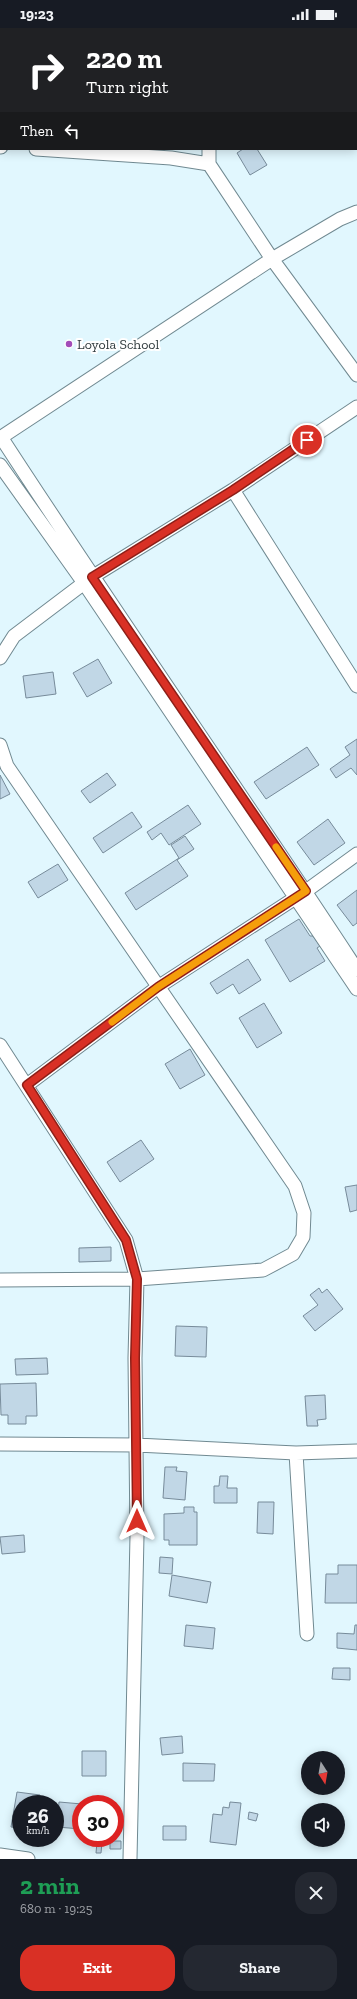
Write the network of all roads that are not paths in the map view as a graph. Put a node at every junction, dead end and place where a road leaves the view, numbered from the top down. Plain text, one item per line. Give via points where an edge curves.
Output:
1 (50, 150) edge
2 (161, 150) edge
3 (209, 150) edge
4 (151, 157) junction
5 (209, 164) junction
6 (357, 212) edge
7 (272, 259) junction
8 (357, 375) edge
9 (357, 407) edge
10 (0, 438) edge
11 (0, 465) edge
12 (233, 490) junction
13 (88, 580) junction
14 (0, 658) edge
15 (357, 686) edge
16 (197, 743) junction
17 (0, 745) edge
18 (357, 854) edge
19 (306, 891) junction
20 (295, 899) junction
21 (357, 970) edge
22 (158, 987) junction
23 (357, 989) edge
24 (0, 1045) edge
25 (27, 1085) junction
26 (137, 1279) junction
27 (0, 1280) edge
28 (0, 1444) edge
29 (137, 1445) junction
30 (357, 1451) edge
31 (296, 1453) junction
32 (307, 1634) dead end
33 (0, 1855) edge
34 (28, 1859) edge
35 (130, 1859) edge

1 - 4 street
2 - 4 street
3 - 5 street
4 - 5 street
5 - 7 street
6 - 7 street via 340,219
7 - 8 street
7 - 10 street
9 - 12 street
10 - 13 street
11 - 13 street
12 - 13 street
12 - 15 street
13 - 14 street via 14,636
13 - 16 street
16 - 19 street
16 - 20 street
17 - 22 street via 7,766
18 - 19 street
19 - 20 street
19 - 21 street
20 - 22 street
20 - 23 street
22 - 25 street
22 - 26 street via 295,1186 304,1213 304,1237 293,1254 263,1270
24 - 25 street
25 - 26 street via 126,1240
26 - 27 street
26 - 29 street
28 - 29 street
29 - 31 street
29 - 35 street
30 - 31 street
31 - 32 street
33 - 34 street

